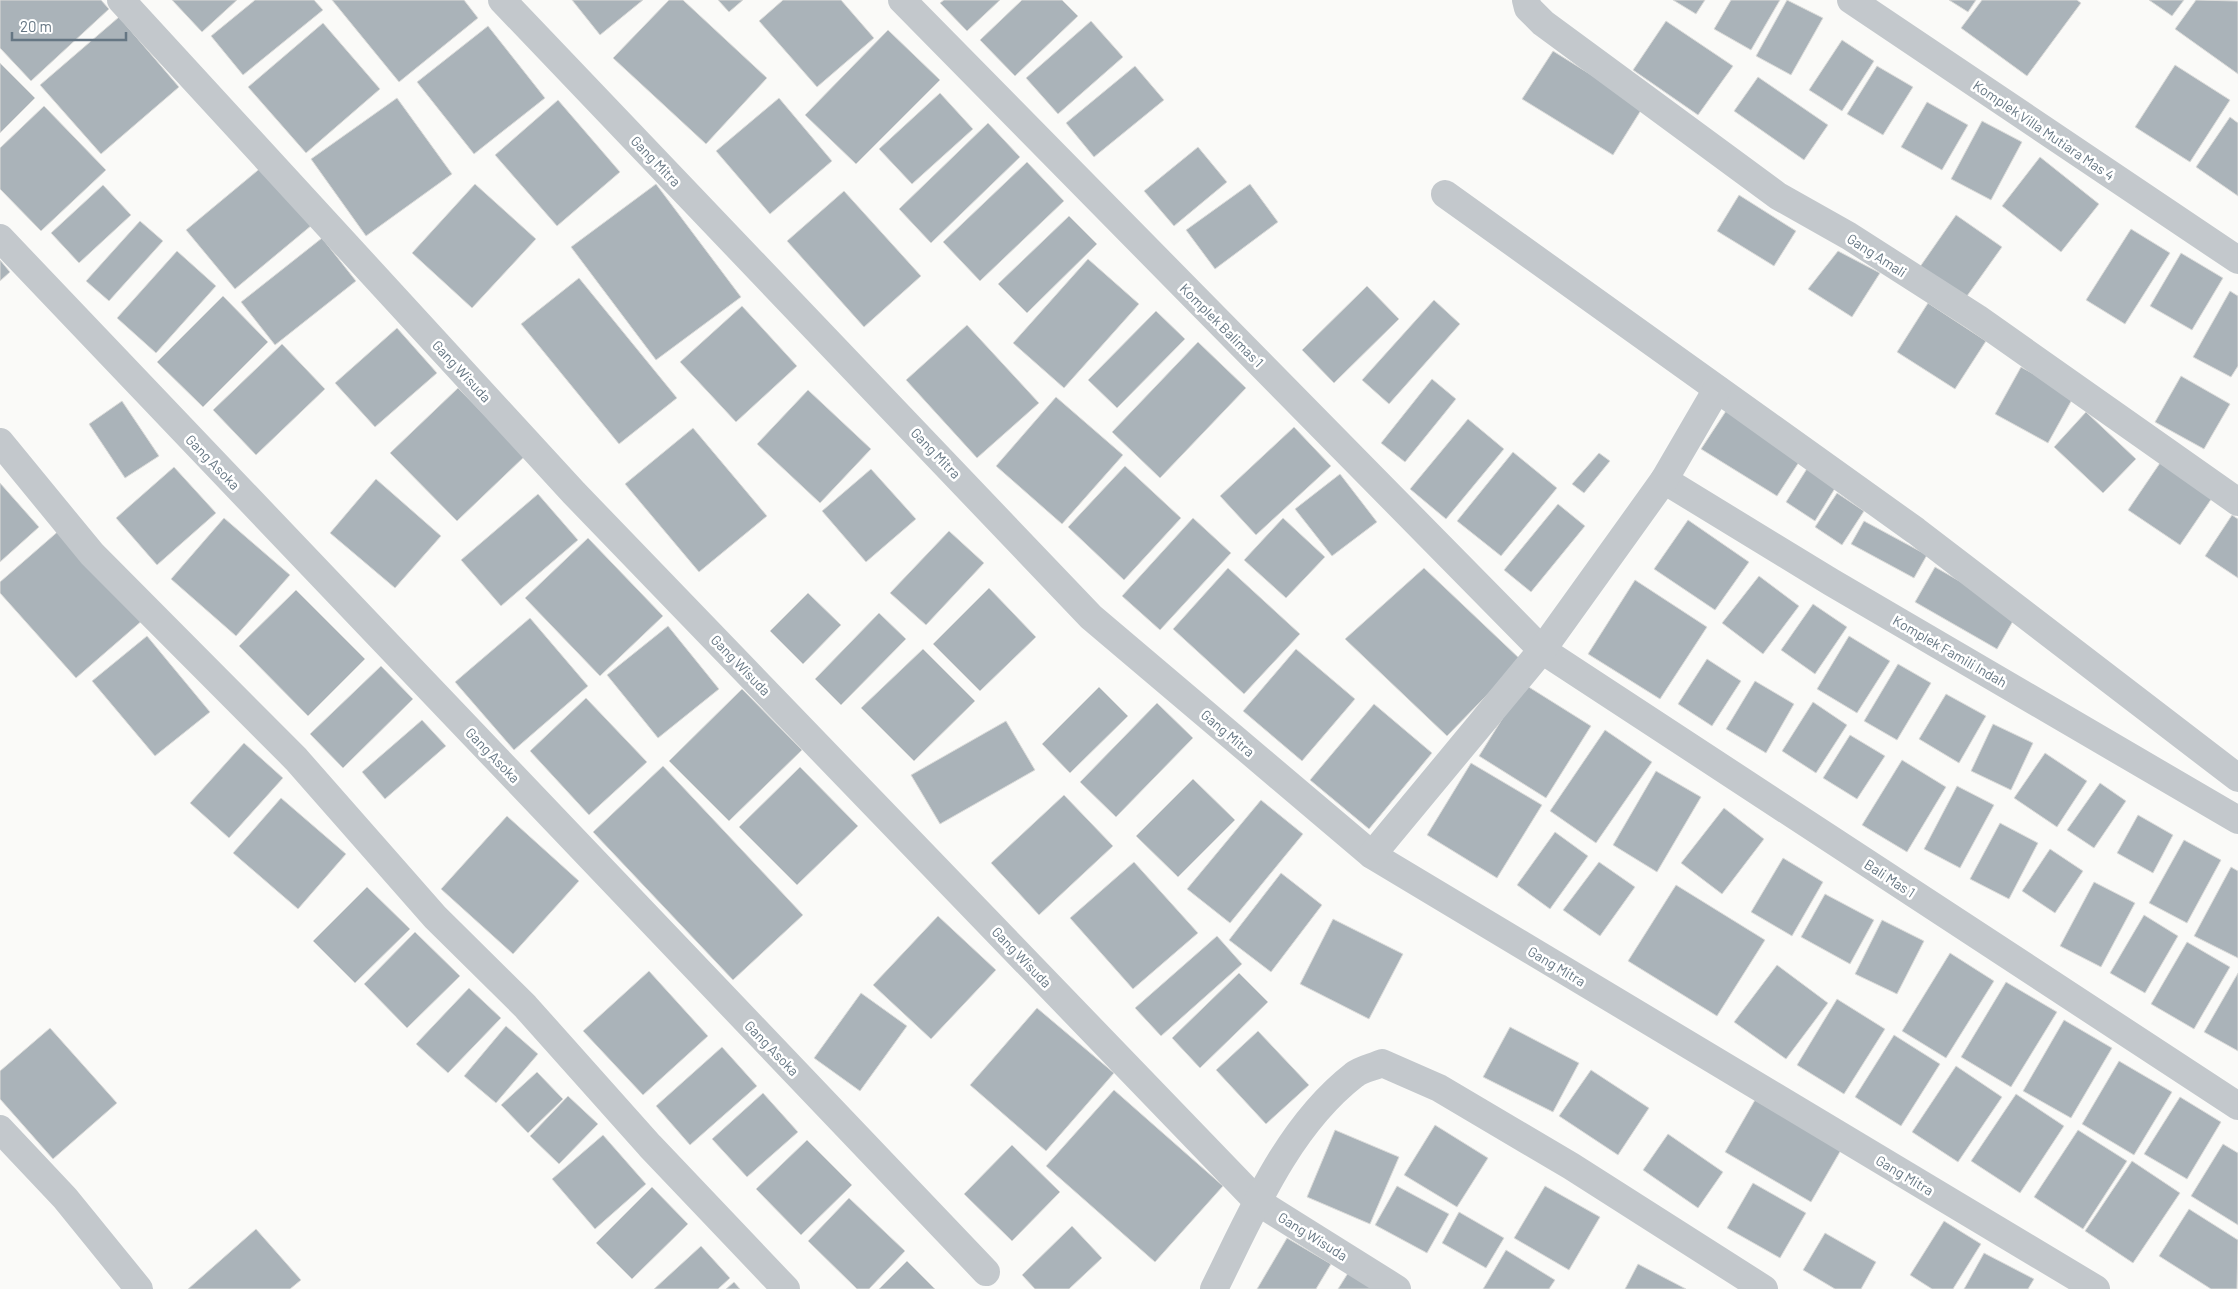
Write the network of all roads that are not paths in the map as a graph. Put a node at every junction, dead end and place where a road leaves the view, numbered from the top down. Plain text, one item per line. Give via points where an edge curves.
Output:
1 (121, 0) edge
2 (502, 0) edge
3 (902, 0) edge
4 (1526, 0) edge
5 (1851, 0) edge
6 (1445, 194) dead end
7 (0, 238) edge
8 (2238, 260) edge
9 (1717, 389) junction
10 (0, 442) edge
11 (1664, 480) junction
12 (2238, 502) edge
13 (1542, 650) junction
14 (2238, 778) edge
15 (2238, 820) edge
16 (1372, 855) junction
17 (2238, 1106) edge
18 (0, 1129) edge
19 (1258, 1202) junction
20 (986, 1272) dead end
21 (139, 1289) edge
22 (786, 1289) edge
23 (1214, 1289) edge
24 (1397, 1289) edge
25 (1764, 1289) edge
26 (2096, 1289) edge

1 - 19 street, Gang Wisuda via 574,492
2 - 16 street, Gang Mitra via 1091,617
3 - 13 street, Komplek Balimas 1
4 - 12 street, Gang Amali via 1528,8 1543,23 1778,196 1849,236 1977,318
5 - 8 street, Komplek Villa Mutiara Mas 4
6 - 9 street
7 - 20 street, Gang Asoka
9 - 11 street
9 - 14 street via 1916,531
10 - 22 street via 92,554 296,760 435,917 525,1006 650,1146
11 - 13 street
11 - 15 street, Komplek Famili Indah via 1831,582
13 - 16 street
13 - 17 street, Bali Mas 1
16 - 26 street, Gang Mitra
18 - 21 street via 65,1198
19 - 23 street
19 - 24 street, Gang Wisuda
19 - 25 street via 1281,1159 1313,1115 1355,1074 1382,1063 1438,1088 1571,1166

